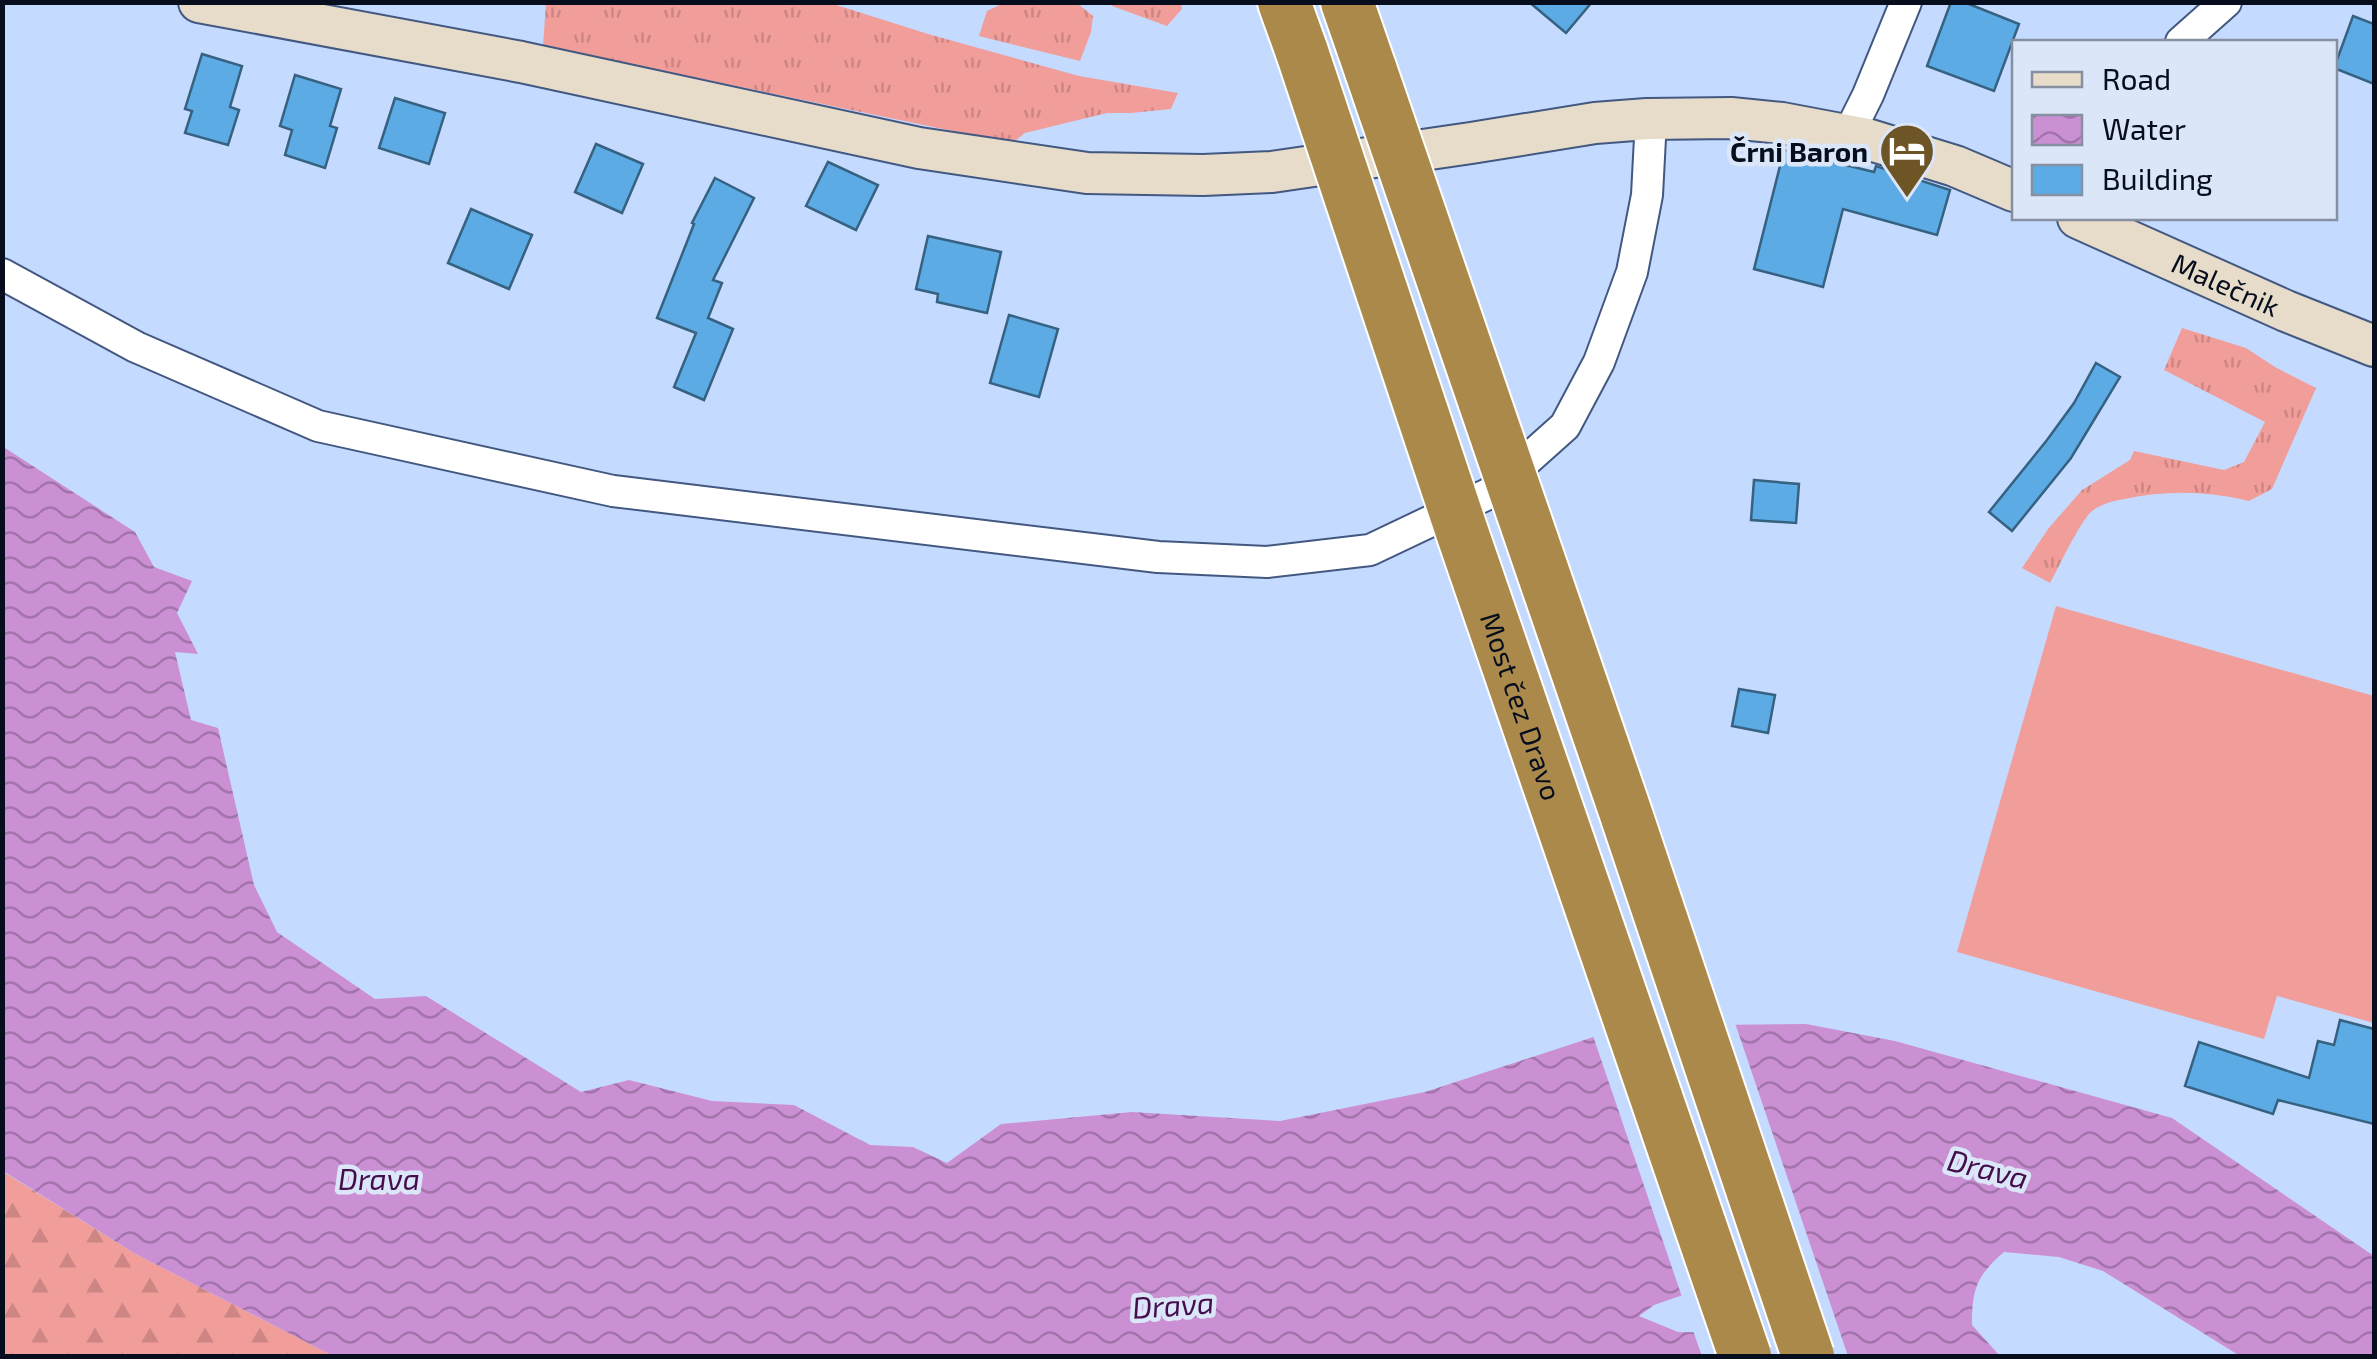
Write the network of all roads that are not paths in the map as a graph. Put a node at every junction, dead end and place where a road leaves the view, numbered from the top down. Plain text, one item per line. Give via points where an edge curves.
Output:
1 (199, 2) edge
2 (1284, 2) edge
3 (1347, 2) edge
4 (1906, 2) edge
5 (2226, 2) edge
6 (2183, 40) edge
7 (1647, 119) junction
8 (1848, 134) junction
9 (2012, 190) edge
10 (2082, 220) edge
11 (2, 274) edge
12 (2374, 346) edge
13 (1745, 1356) edge
14 (1808, 1356) edge

1 - 7 street via 521,62 919,148 1088,174 1272,172
2 - 13 highway, Most čez Dravo, bridge
3 - 14 highway, bridge
4 - 8 street
5 - 6 street
7 - 8 street via 1731,118
7 - 11 street via 1647,195 1632,272 1599,362 1565,426 1490,493 1370,550 1266,562 1158,556 614,490 318,426 136,347
8 - 9 street
10 - 12 street, Malečnik

